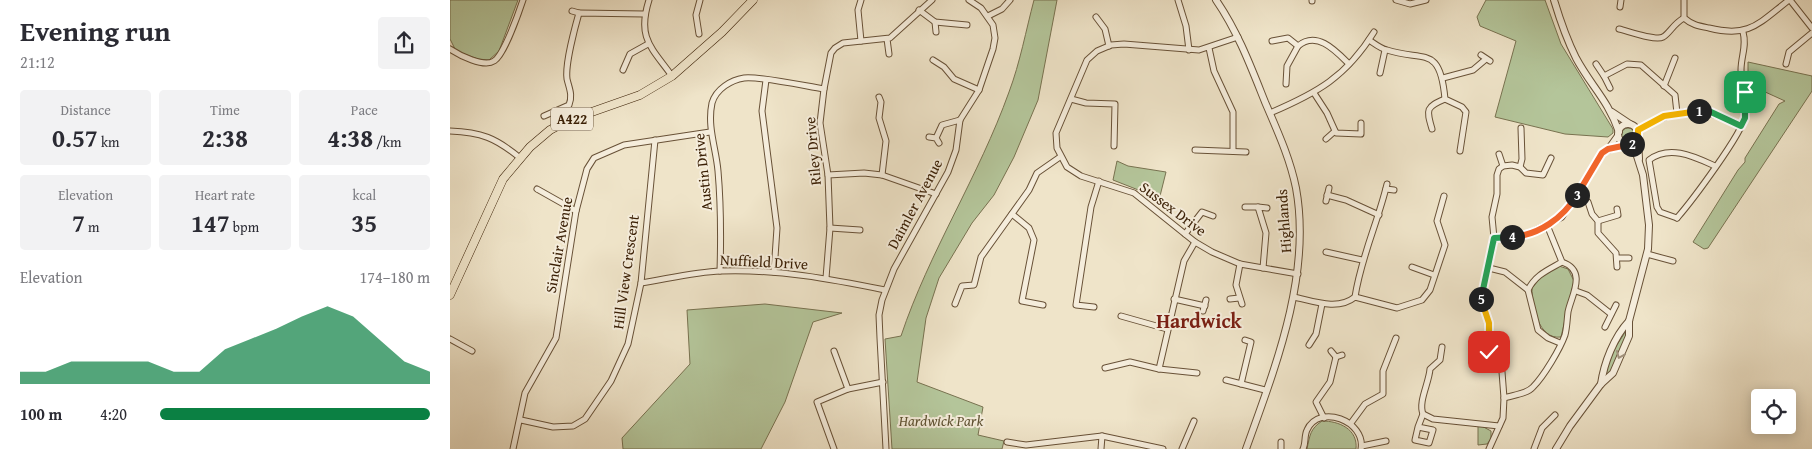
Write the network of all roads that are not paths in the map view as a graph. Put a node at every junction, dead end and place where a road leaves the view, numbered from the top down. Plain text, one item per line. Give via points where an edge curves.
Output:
1 (523, 0) edge
2 (649, 0) edge
3 (700, 0) edge
4 (753, 0) edge
5 (861, 0) edge
6 (932, 0) edge
7 (969, 0) edge
8 (1010, 0) edge
9 (1178, 0) edge
10 (1216, 0) edge
11 (1396, 0) edge
12 (1426, 0) edge
13 (1554, 0) edge
14 (1622, 0) edge
15 (1684, 0) edge
16 (1786, 1) edge
17 (1620, 7) dead end
18 (920, 10) junction
19 (572, 11) dead end
20 (580, 13) junction
21 (644, 14) junction
22 (988, 16) junction
23 (1096, 17) dead end
24 (1684, 18) junction
25 (935, 22) junction
26 (960, 24) junction
27 (967, 25) dead end
28 (1812, 28) edge
29 (1619, 29) dead end
30 (960, 31) dead end
31 (936, 32) dead end
32 (1374, 32) dead end
33 (1743, 32) junction
34 (1812, 33) edge
35 (698, 34) dead end
36 (1238, 37) junction
37 (887, 39) junction
38 (1369, 40) junction
39 (861, 41) junction
40 (1272, 41) dead end
41 (648, 44) junction
42 (1109, 46) junction
43 (1298, 46) junction
44 (1209, 48) junction
45 (450, 49) edge
46 (1189, 50) junction
47 (1385, 50) junction
48 (889, 54) dead end
49 (1486, 58) dead end
50 (1675, 58) dead end
51 (933, 60) dead end
52 (1349, 64) junction
53 (1596, 64) dead end
54 (1786, 64) dead end
55 (623, 70) dead end
56 (1380, 73) dead end
57 (672, 76) junction
58 (1604, 76) junction
59 (1443, 78) junction
60 (766, 80) junction
61 (1286, 84) dead end
62 (1664, 86) junction
63 (1610, 88) dead end
64 (824, 89) junction
65 (979, 90) junction
66 (1314, 93) junction
67 (879, 98) dead end
68 (1071, 99) junction
69 (1445, 99) junction
70 (1612, 112) junction
71 (1270, 113) junction
72 (1677, 113) junction
73 (544, 116) dead end
74 (960, 120) junction
75 (1361, 123) dead end
76 (1631, 125) junction
77 (1741, 126) junction
78 (1521, 128) dead end
79 (1432, 129) dead end
80 (450, 131) edge
81 (1335, 131) junction
82 (710, 132) junction
83 (1619, 133) junction
84 (1638, 133) junction
85 (1361, 134) junction
86 (929, 137) dead end
87 (1326, 139) dead end
88 (1365, 139) dead end
89 (655, 140) junction
90 (1626, 144) junction
91 (1114, 146) dead end
92 (1608, 149) junction
93 (1195, 150) dead end
94 (1233, 151) junction
95 (1460, 151) dead end
96 (1246, 152) dead end
97 (1499, 154) dead end
98 (1060, 156) junction
99 (520, 158) junction
100 (1550, 158) dead end
101 (1640, 161) junction
102 (1504, 166) junction
103 (1715, 166) junction
104 (1520, 167) junction
105 (828, 175) junction
106 (882, 176) junction
107 (1099, 181) junction
108 (1328, 188) dead end
109 (537, 189) dead end
110 (1394, 190) dead end
111 (936, 194) junction
112 (1577, 195) junction
113 (1444, 196) dead end
114 (1245, 207) dead end
115 (1258, 207) junction
116 (1267, 208) dead end
117 (1617, 209) dead end
118 (576, 210) junction
119 (1012, 214) junction
120 (1380, 215) junction
121 (1213, 216) dead end
122 (1677, 218) junction
123 (1598, 221) junction
124 (1547, 225) junction
125 (1678, 225) dead end
126 (830, 228) junction
127 (860, 230) dead end
128 (1185, 234) junction
129 (1494, 238) junction
130 (1195, 242) junction
131 (1326, 252) dead end
132 (1647, 254) junction
133 (1617, 258) junction
134 (1629, 258) dead end
135 (1362, 260) junction
136 (1673, 261) dead end
137 (1562, 262) junction
138 (1240, 264) junction
139 (1617, 266) dead end
140 (1412, 267) dead end
141 (1264, 268) junction
142 (1489, 268) junction
143 (720, 271) junction
144 (774, 272) junction
145 (1298, 274) junction
146 (1434, 275) junction
147 (826, 278) junction
148 (641, 283) junction
149 (885, 290) junction
150 (1528, 290) junction
151 (1576, 291) junction
152 (450, 295) edge
153 (1355, 296) junction
154 (1294, 297) junction
155 (1174, 298) junction
156 (1239, 298) junction
157 (1230, 299) dead end
158 (1206, 300) dead end
159 (954, 304) dead end
160 (1242, 304) dead end
161 (1322, 304) junction
162 (1043, 305) dead end
163 (1616, 305) dead end
164 (1094, 307) dead end
165 (1611, 314) junction
166 (1121, 316) dead end
167 (1605, 327) dead end
168 (1167, 328) junction
169 (1396, 338) dead end
170 (450, 339) edge
171 (1245, 340) dead end
172 (1560, 343) junction
173 (1309, 345) dead end
174 (1442, 347) dead end
175 (472, 351) dead end
176 (834, 351) dead end
177 (1331, 351) dead end
178 (1342, 356) dead end
179 (1336, 357) junction
180 (1105, 368) dead end
181 (1159, 369) junction
182 (1197, 373) dead end
183 (1226, 380) dead end
184 (883, 382) junction
185 (1241, 384) junction
186 (848, 389) junction
187 (1265, 390) junction
188 (1383, 394) junction
189 (1311, 396) dead end
190 (1390, 396) dead end
191 (1504, 398) junction
192 (1316, 402) junction
193 (1423, 414) junction
194 (1555, 414) dead end
195 (1324, 418) junction
196 (520, 420) junction
197 (1194, 421) dead end
198 (1351, 424) junction
199 (1499, 426) junction
200 (1418, 428) dead end
201 (1102, 436) junction
202 (1386, 441) dead end
203 (1007, 442) dead end
204 (1059, 442) junction
205 (1036, 447) edge
206 (1159, 448) edge
207 (1361, 448) edge
208 (514, 449) edge
209 (834, 449) edge
210 (886, 449) edge
211 (1060, 449) edge
212 (1101, 449) edge
213 (1182, 449) edge
214 (1246, 449) edge
215 (1303, 449) edge
216 (1489, 449) edge
217 (1534, 449) edge
218 (1556, 449) edge

1 - 45 street via 501,53 494,62 485,64
2 - 21 street
3 - 35 street via 696,15
4 - 57 main road, A422
5 - 39 street via 858,10
6 - 18 street
7 - 22 street
8 - 22 street via 1002,9
9 - 46 street
10 - 36 street, Highlands
11 - 12 street via 1410,4
13 - 70 street via 1577,59
14 - 17 street
15 - 24 street
16 - 28 street
16 - 33 street
18 - 25 street
18 - 37 street
19 - 20 street
20 - 21 street
20 - 73 street via 564,79 570,91 568,105
21 - 41 street
22 - 65 street, Daimler Avenue via 995,38
23 - 42 street via 1105,29
24 - 29 street via 1675,22 1664,37
24 - 33 street via 1691,24 1725,32
25 - 26 street
25 - 31 street
26 - 27 street
26 - 30 street
32 - 38 street
33 - 77 street via 1745,47 1741,66 1746,108
34 - 54 street via 1789,52
36 - 44 street
36 - 71 street, Highlands
37 - 39 street, Riley Drive
37 - 48 street
38 - 47 street
38 - 52 street
39 - 64 street, Riley Drive via 843,43 835,48
40 - 43 street via 1288,38
41 - 55 street via 630,54
41 - 57 street
42 - 46 street via 1124,44
42 - 68 street via 1087,60
43 - 52 street via 1303,42 1323,42
43 - 61 street via 1287,66 1290,74
44 - 46 street
44 - 94 street via 1214,71 1233,112
47 - 56 street
47 - 59 street via 1422,55 1435,64
49 - 59 street via 1473,70
50 - 62 street
51 - 65 street via 954,79
52 - 66 street
53 - 58 street
57 - 99 main road, A422 via 640,95 550,130
58 - 62 street via 1634,63 1641,65
58 - 63 street
59 - 69 street
60 - 64 street, Austin Drive
60 - 82 street, Austin Drive via 745,78 720,89 713,102
60 - 144 street via 762,111 777,228
62 - 72 street via 1675,95
64 - 105 street, Riley Drive via 820,123
65 - 74 street, Daimler Avenue
66 - 71 street
66 - 81 street
67 - 106 street via 879,118 886,142
68 - 91 street via 1115,104
68 - 98 street via 1056,132
69 - 79 street via 1428,109
69 - 95 street via 1466,112
70 - 76 street
70 - 83 street
71 - 145 street, Highlands via 1296,189 1300,226
72 - 77 street via 1711,112
72 - 84 street via 1664,116
74 - 86 street via 942,124 937,141
74 - 111 street, Daimler Avenue via 956,150
75 - 85 street
76 - 83 street via 1625,125
76 - 84 street
77 - 103 street
78 - 104 street
80 - 99 street via 488,136
81 - 85 street
81 - 87 street
82 - 89 street, Sinclair Avenue
82 - 143 street, Austin Drive via 718,169
83 - 90 street via 1620,140
83 - 92 street
84 - 90 street via 1636,141
84 - 101 street
85 - 88 street
89 - 118 street, Sinclair Avenue via 624,145 594,158
89 - 148 street, Hill View Crescent
90 - 92 street
90 - 101 street
92 - 112 street via 1596,161
93 - 94 street
94 - 96 street
97 - 102 street
98 - 107 street, Sussex Drive via 1067,167 1081,176
98 - 119 street via 1037,173
99 - 152 main road, A422 via 503,179
100 - 104 street via 1543,176 1526,173
101 - 132 street via 1648,199
102 - 104 street
102 - 129 street via 1499,169 1496,182 1492,217
103 - 122 street
103 - 122 street via 1683,153 1663,154 1649,160 1657,207 1660,212
105 - 106 street
105 - 126 street, Riley Drive
106 - 111 street
107 - 128 street, Sussex Drive via 1134,193
107 - 164 street via 1091,208 1076,305
108 - 120 street via 1327,198 1346,200
109 - 118 street
110 - 120 street via 1386,186
111 - 149 street, Daimler Avenue
112 - 123 street via 1588,202
112 - 124 street via 1562,216
113 - 146 street via 1437,221 1445,245
114 - 115 street
115 - 116 street
115 - 141 street via 1266,233
117 - 123 street via 1618,215
118 - 196 street, Sinclair Avenue via 556,338 525,393
119 - 159 street via 979,261 974,285 962,286
119 - 162 street via 1029,228 1034,240 1022,301
120 - 135 street
121 - 128 street via 1202,212
122 - 125 street
123 - 133 street via 1598,233
124 - 129 street via 1524,236
124 - 137 street
126 - 127 street
126 - 147 street, Riley Drive
128 - 130 street, Sussex Drive
129 - 142 street
130 - 138 street, Sussex Drive
130 - 155 street via 1184,261
131 - 135 street
132 - 136 street
132 - 218 street via 1628,336 1613,373 1601,384
133 - 134 street
133 - 139 street
135 - 153 street
137 - 150 street via 1540,274
137 - 151 street via 1574,272
138 - 141 street, Sussex Drive
138 - 156 street via 1236,285
140 - 146 street
141 - 145 street, Sussex Drive
142 - 150 street via 1505,272
142 - 191 street via 1481,299 1489,323 1489,352 1502,372
143 - 144 street, Nuffield Drive
143 - 148 street, Nuffield Drive
144 - 147 street, Nuffield Drive
145 - 154 street, Highlands
146 - 153 street via 1430,290 1422,300 1407,306 1398,308
147 - 149 street, Nuffield Drive
148 - 196 street, Hill View Crescent via 628,344 611,381 585,420 573,426 553,427
149 - 184 street, Daimler Avenue via 879,316
150 - 172 street via 1538,330
151 - 165 street via 1587,295
151 - 172 street via 1568,312 1566,333
153 - 161 street via 1344,304
154 - 161 street
154 - 187 street, Highlands
155 - 158 street via 1204,309
155 - 168 street
156 - 157 street
156 - 160 street
161 - 173 street via 1316,334
163 - 165 street
165 - 167 street
166 - 168 street
168 - 181 street
169 - 188 street via 1383,371
170 - 175 street
171 - 185 street via 1251,342
172 - 191 street via 1546,372 1531,389
174 - 193 street via 1440,360 1430,369 1429,385 1421,402
176 - 186 street
177 - 179 street
178 - 179 street
179 - 192 street via 1330,382
180 - 181 street via 1130,362
181 - 182 street
183 - 185 street
184 - 186 street
184 - 210 street, Daimler Avenue
185 - 187 street
186 - 209 street via 817,402
187 - 214 street, Highlands
188 - 190 street
188 - 198 street via 1365,404
189 - 192 street
191 - 199 street via 1503,418
192 - 195 street
193 - 199 street via 1433,419
193 - 200 street
194 - 217 street via 1542,428
195 - 198 street via 1341,419
195 - 215 street via 1307,430
196 - 208 street, Sinclair Avenue
197 - 213 street
198 - 207 street via 1357,431
199 - 216 street
201 - 204 street
201 - 206 street
201 - 212 street
202 - 207 street
203 - 205 street
204 - 205 street
204 - 211 street

